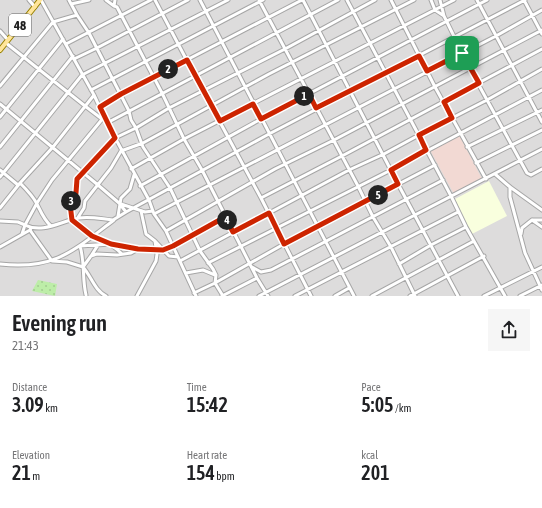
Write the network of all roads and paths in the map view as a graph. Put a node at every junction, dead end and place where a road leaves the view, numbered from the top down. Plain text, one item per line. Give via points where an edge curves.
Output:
1 (29, 0) edge
2 (41, 0) edge
3 (89, 0) edge
4 (106, 0) edge
5 (116, 0) edge
6 (151, 0) edge
7 (155, 0) edge
8 (188, 0) edge
9 (200, 0) edge
10 (228, 0) edge
11 (261, 0) edge
12 (303, 0) edge
13 (338, 0) edge
14 (347, 0) edge
15 (375, 0) edge
16 (391, 0) edge
17 (414, 0) edge
18 (431, 0) edge
19 (440, 0) edge
20 (454, 0) edge
21 (477, 0) edge
22 (487, 0) edge
23 (524, 0) edge
24 (70, 2) edge
25 (479, 4) junction
26 (114, 6) junction
27 (35, 7) junction
28 (441, 7) junction
29 (396, 10) junction
30 (435, 10) junction
31 (542, 10) edge
32 (205, 11) junction
33 (353, 11) junction
34 (162, 13) junction
35 (311, 14) junction
36 (76, 15) junction
37 (121, 15) junction
38 (444, 16) junction
39 (533, 16) junction
40 (268, 18) junction
41 (488, 20) junction
42 (446, 21) junction
43 (53, 22) junction
44 (213, 26) junction
45 (404, 26) junction
46 (361, 27) junction
47 (171, 29) junction
48 (319, 30) junction
49 (0, 31) edge
50 (129, 31) junction
51 (541, 32) edge
52 (89, 33) junction
53 (277, 34) junction
54 (496, 36) junction
55 (454, 37) junction
56 (63, 39) junction
57 (411, 40) junction
58 (7, 42) junction
59 (222, 42) junction
60 (370, 43) junction
61 (66, 44) junction
62 (178, 44) junction
63 (327, 46) junction
64 (137, 47) junction
65 (97, 48) junction
66 (285, 49) junction
67 (542, 49) edge
68 (0, 50) edge
69 (504, 51) junction
70 (462, 53) junction
71 (419, 56) junction
72 (23, 57) junction
73 (73, 57) junction
74 (230, 57) junction
75 (378, 58) junction
76 (187, 60) junction
77 (145, 62) junction
78 (292, 62) junction
79 (336, 62) junction
80 (105, 64) junction
81 (512, 65) junction
82 (38, 69) junction
83 (470, 69) junction
84 (542, 69) edge
85 (427, 71) junction
86 (237, 72) junction
87 (386, 73) junction
88 (82, 75) junction
89 (195, 76) junction
90 (343, 76) junction
91 (154, 77) junction
92 (113, 79) junction
93 (300, 79) junction
94 (53, 81) junction
95 (520, 81) junction
96 (479, 83) junction
97 (0, 86) edge
98 (245, 87) junction
99 (435, 87) junction
100 (394, 88) junction
101 (91, 90) junction
102 (202, 90) junction
103 (542, 90) edge
104 (351, 92) junction
105 (68, 93) junction
106 (162, 93) junction
107 (121, 94) junction
108 (309, 94) junction
109 (94, 95) junction
110 (528, 96) junction
111 (487, 100) junction
112 (444, 102) junction
113 (402, 103) junction
114 (0, 104) edge
115 (253, 104) junction
116 (211, 105) junction
117 (85, 106) junction
118 (100, 107) junction
119 (359, 107) junction
120 (169, 108) junction
121 (316, 108) junction
122 (6, 109) junction
123 (129, 110) junction
124 (542, 110) edge
125 (537, 113) junction
126 (495, 114) junction
127 (0, 117) edge
128 (103, 118) junction
129 (452, 118) junction
130 (261, 119) junction
131 (410, 119) junction
132 (21, 121) junction
133 (220, 121) junction
134 (542, 122) edge
135 (107, 123) junction
136 (366, 123) junction
137 (176, 124) junction
138 (325, 125) junction
139 (136, 128) junction
140 (503, 130) junction
141 (542, 130) edge
142 (36, 133) junction
143 (460, 133) junction
144 (269, 134) junction
145 (419, 135) junction
146 (228, 137) junction
147 (115, 138) junction
148 (375, 138) junction
149 (184, 139) junction
150 (334, 140) junction
151 (143, 143) junction
152 (512, 146) junction
153 (0, 147) edge
154 (53, 147) junction
155 (468, 147) junction
156 (542, 149) edge
157 (278, 150) junction
158 (426, 150) junction
159 (121, 151) junction
160 (236, 151) junction
161 (384, 154) junction
162 (193, 156) junction
163 (342, 156) junction
164 (151, 158) junction
165 (69, 161) junction
166 (520, 161) junction
167 (476, 163) junction
168 (285, 165) junction
169 (435, 165) junction
170 (244, 167) junction
171 (130, 169) junction
172 (542, 169) edge
173 (0, 170) edge
174 (202, 170) junction
175 (349, 170) junction
176 (391, 170) junction
177 (83, 172) junction
178 (4, 173) junction
179 (162, 173) junction
180 (495, 174) junction
181 (134, 175) junction
182 (0, 177) edge
183 (486, 179) junction
184 (293, 180) junction
185 (442, 180) junction
186 (252, 182) junction
187 (19, 184) junction
188 (398, 184) junction
189 (98, 185) junction
190 (210, 185) junction
191 (140, 186) junction
192 (358, 186) junction
193 (510, 187) junction
194 (170, 188) junction
195 (301, 196) junction
196 (451, 196) junction
197 (261, 198) junction
198 (148, 200) junction
199 (407, 200) junction
200 (218, 201) junction
201 (365, 201) junction
202 (37, 203) junction
203 (119, 203) junction
204 (178, 203) junction
205 (540, 207) edge
206 (0, 208) edge
207 (133, 208) junction
208 (542, 210) edge
209 (141, 211) junction
210 (309, 211) junction
211 (126, 212) junction
212 (458, 212) junction
213 (154, 213) junction
214 (269, 213) junction
215 (415, 215) junction
216 (118, 216) junction
217 (225, 217) junction
218 (373, 217) junction
219 (76, 219) junction
220 (185, 219) junction
221 (72, 220) junction
222 (532, 220) junction
223 (542, 220) edge
224 (0, 221) edge
225 (25, 225) junction
226 (51, 226) junction
227 (318, 226) junction
228 (542, 226) edge
229 (466, 227) junction
230 (276, 228) junction
231 (30, 229) junction
232 (166, 230) junction
233 (383, 231) junction
234 (424, 231) junction
235 (233, 232) junction
236 (22, 234) junction
237 (192, 235) junction
238 (521, 235) junction
239 (92, 236) junction
240 (155, 241) junction
241 (474, 241) junction
242 (326, 242) junction
243 (111, 244) junction
244 (284, 244) junction
245 (98, 245) junction
246 (431, 245) junction
247 (80, 246) junction
248 (173, 246) junction
249 (0, 247) edge
250 (391, 247) junction
251 (241, 248) junction
252 (138, 249) junction
253 (156, 250) junction
254 (163, 250) junction
255 (200, 251) junction
256 (122, 254) junction
257 (91, 256) junction
258 (484, 256) junction
259 (334, 258) junction
260 (179, 259) junction
261 (292, 260) junction
262 (52, 261) junction
263 (438, 261) junction
264 (208, 263) junction
265 (249, 263) junction
266 (0, 264) edge
267 (399, 264) junction
268 (83, 267) junction
269 (252, 267) junction
270 (542, 267) edge
271 (341, 272) junction
272 (533, 272) junction
273 (186, 273) junction
274 (216, 275) junction
275 (300, 275) junction
276 (447, 276) junction
277 (405, 277) junction
278 (257, 278) junction
279 (215, 283) junction
280 (541, 286) edge
281 (350, 288) junction
282 (501, 288) junction
283 (308, 290) junction
284 (542, 290) edge
285 (266, 293) junction
286 (195, 294) edge
287 (86, 295) edge
288 (413, 295) edge
289 (106, 296) edge
290 (137, 296) edge
291 (222, 296) edge
292 (259, 296) edge
293 (268, 296) edge
294 (295, 296) edge
295 (311, 296) edge
296 (335, 296) edge
297 (354, 296) edge
298 (372, 296) edge
299 (458, 296) edge
300 (484, 296) edge
301 (505, 296) edge
302 (520, 296) edge

1 - 27 street
2 - 27 main road, 48
2 - 43 street
3 - 24 street
4 - 26 street
5 - 26 street
6 - 37 street
7 - 34 street
8 - 34 street
9 - 32 street
10 - 32 street
11 - 40 street
11 - 44 street
12 - 35 street
12 - 40 street
13 - 35 street
14 - 33 street
15 - 33 street
16 - 29 street
17 - 29 street
18 - 30 street
19 - 28 street
20 - 28 street
21 - 25 street
22 - 25 street
23 - 39 street
23 - 41 street
24 - 36 street
25 - 41 street
25 - 42 street
26 - 37 street
27 - 58 main road, 48
28 - 30 street
28 - 38 street
29 - 45 street
29 - 46 street
30 - 38 street
30 - 45 street
31 - 39 street
32 - 44 street
32 - 47 street
33 - 46 street
33 - 48 street
34 - 47 street
34 - 50 street
35 - 48 street
35 - 53 street
36 - 43 street
36 - 52 street
37 - 50 street
37 - 52 street
38 - 42 street
39 - 51 street
39 - 54 street
40 - 53 street
40 - 59 street
41 - 54 street
41 - 55 street
42 - 55 street
42 - 57 street
43 - 56 street
43 - 72 street
44 - 59 street
44 - 62 street
45 - 57 street
45 - 60 street
46 - 60 street
46 - 63 street
47 - 62 street
47 - 64 street
48 - 63 street
48 - 66 street
49 - 58 street
50 - 64 street
50 - 65 street
51 - 69 street
52 - 61 street
52 - 65 street
53 - 66 street
53 - 74 street
54 - 69 street
54 - 70 street
55 - 70 street
55 - 71 street
56 - 61 street
56 - 82 street
57 - 71 street
57 - 75 street
58 - 68 main road, 48
58 - 72 street
59 - 74 street
59 - 76 street
60 - 75 street
60 - 79 street
61 - 73 street
62 - 76 street
62 - 77 street
63 - 78 street
63 - 79 street
64 - 77 street
64 - 80 street
65 - 73 street
65 - 80 street
66 - 78 street
66 - 86 street
67 - 81 street
69 - 81 street
69 - 83 street
70 - 83 street
70 - 85 street
71 - 85 street
71 - 87 street
72 - 82 street
72 - 97 street
73 - 88 street
73 - 94 street
74 - 86 street
74 - 89 street
75 - 87 street
75 - 90 street
76 - 89 street
76 - 91 street
77 - 91 street
77 - 92 street
78 - 93 street
78 - 98 street
79 - 90 street
79 - 93 street
80 - 88 street
80 - 92 street
81 - 95 street
81 - 96 street
82 - 94 street
82 - 122 street
83 - 96 street
83 - 99 street
84 - 95 street
85 - 99 street
85 - 100 street
86 - 98 street
86 - 102 street
87 - 100 street
87 - 104 street
88 - 101 street
88 - 105 street
89 - 102 street
89 - 106 street
90 - 104 street
90 - 108 street
91 - 106 street
91 - 107 street
92 - 101 street
92 - 107 street
93 - 108 street
93 - 115 street
94 - 105 street
94 - 132 street
95 - 110 street
95 - 111 street
96 - 111 street
96 - 112 street
98 - 115 street
98 - 116 street
99 - 112 street
99 - 113 street
100 - 113 street
100 - 119 street
101 - 109 street
102 - 116 street
102 - 120 street
103 - 110 street
104 - 119 street
104 - 121 street
105 - 117 street
105 - 142 street
106 - 120 street
106 - 123 street
107 - 118 street
107 - 123 street
108 - 121 street
108 - 130 street
109 - 117 street
109 - 118 street
110 - 125 street
110 - 126 street
111 - 126 street
111 - 129 street
112 - 129 street
112 - 131 street
113 - 131 street
113 - 136 street
114 - 122 street
115 - 130 street
115 - 133 street
116 - 133 street
116 - 137 street
117 - 128 street
117 - 154 street
118 - 128 street
119 - 136 street
119 - 138 street
120 - 137 street
120 - 139 street
121 - 138 street
121 - 144 street
122 - 127 street
122 - 132 street
123 - 135 street
123 - 139 street
124 - 125 street
125 - 134 street
125 - 140 street
126 - 140 street
126 - 143 street
128 - 135 street
128 - 165 street
129 - 143 street
129 - 145 street
130 - 144 street
130 - 146 street
131 - 145 street
131 - 148 street
132 - 142 street
132 - 153 street
133 - 146 street
133 - 149 street
135 - 147 street
136 - 148 street
136 - 150 street
137 - 149 street
137 - 151 street
138 - 150 street
138 - 157 street
139 - 147 street
139 - 151 street
140 - 152 street
140 - 155 street
141 - 152 street
142 - 154 street
142 - 178 street
143 - 155 street
143 - 158 street
144 - 157 street
144 - 160 street
145 - 158 street
145 - 161 street
146 - 160 street
146 - 162 street
147 - 159 street
147 - 177 street
148 - 161 street
148 - 163 street
149 - 162 street
149 - 164 street
150 - 163 street
150 - 168 street
151 - 159 street
151 - 164 street
152 - 166 street
152 - 167 street
154 - 165 street
154 - 187 street
155 - 167 street
156 - 166 street
157 - 168 street
157 - 170 street
158 - 169 street
158 - 176 street
159 - 171 street
159 - 189 street
160 - 170 street
160 - 174 street
161 - 175 street
161 - 176 street
162 - 174 street
162 - 179 street
163 - 175 street
163 - 184 street
164 - 171 street
164 - 179 street
165 - 177 street
165 - 202 street via 52,180
166 - 172 street via 531,175
166 - 180 street
167 - 183 street
168 - 184 street
168 - 186 street
169 - 185 street
169 - 188 street
170 - 186 street
170 - 190 street
171 - 181 street
173 - 178 street
174 - 190 street
174 - 194 street
175 - 192 street
175 - 195 street
176 - 188 street
176 - 192 street
177 - 189 street
177 - 221 street via 77,179 76,193 70,202
178 - 182 street
178 - 187 street
179 - 191 street
179 - 194 street
180 - 183 street
180 - 193 street
181 - 191 street
181 - 203 street via 130,189
183 - 196 street
184 - 195 street
184 - 197 street
185 - 196 street
185 - 199 street
186 - 197 street
186 - 200 street
187 - 202 street
187 - 206 street
188 - 199 street
188 - 201 street
189 - 203 street
189 - 219 street via 85,201 84,208
190 - 200 street
190 - 204 street
191 - 198 street
192 - 201 street
192 - 210 street
193 - 205 street
193 - 238 street via 510,197
194 - 198 street
194 - 204 street
195 - 210 street
195 - 214 street
196 - 212 street
196 - 215 street
197 - 214 street
198 - 207 street
198 - 213 street
199 - 215 street
199 - 218 street
200 - 217 street
200 - 220 street
201 - 218 street
201 - 227 street
202 - 225 street
202 - 226 street
203 - 207 street
203 - 211 street
203 - 216 street
204 - 213 street
204 - 220 street
205 - 208 street
207 - 209 street
207 - 211 street
209 - 213 street
209 - 240 street via 146,234
210 - 227 street
210 - 230 street
211 - 216 street
212 - 229 street
212 - 234 street
213 - 232 street
214 - 230 street
214 - 235 street
215 - 233 street
215 - 234 street
216 - 219 street via 113,220
216 - 239 street
217 - 235 street
217 - 237 street
218 - 233 street
218 - 242 street
219 - 221 street
220 - 232 street
220 - 237 street
221 - 226 street
221 - 239 street
222 - 223 street
222 - 228 street
222 - 238 street via 522,228
224 - 225 street
225 - 231 street
225 - 236 street
226 - 231 street
227 - 242 street
227 - 244 street
229 - 241 street
229 - 246 street
230 - 244 street
230 - 251 street
231 - 236 street
231 - 262 street
232 - 248 street
233 - 250 street
233 - 259 street
234 - 246 street
234 - 250 street
235 - 251 street
235 - 255 street
236 - 249 street
237 - 248 street
237 - 255 street
238 - 272 street
239 - 243 street
239 - 247 street
240 - 253 street
240 - 254 street
241 - 258 street
241 - 263 street
242 - 259 street
242 - 261 street
243 - 245 street
243 - 252 street
243 - 256 street
244 - 261 street
244 - 265 street
245 - 247 street
245 - 257 street
246 - 263 street
246 - 267 street
247 - 262 street
247 - 268 street
248 - 254 street
248 - 260 street
250 - 267 street
250 - 271 street
251 - 264 street
251 - 265 street
252 - 253 street
252 - 256 street
253 - 254 street
253 - 290 street via 156,261
254 - 260 street via 169,256
255 - 260 street
255 - 264 street
256 - 257 street
257 - 268 street
258 - 276 street
258 - 282 street
259 - 271 street
259 - 275 street
260 - 273 street
261 - 269 street via 261,272
261 - 275 street
262 - 266 street via 18,266
262 - 268 street
263 - 276 street
263 - 277 street
264 - 274 street
265 - 269 street
265 - 279 street
267 - 277 street
268 - 287 street
268 - 289 street via 101,294
269 - 278 street
270 - 272 street
271 - 281 street
271 - 283 street
272 - 280 street
272 - 282 street
273 - 274 street via 203,270
273 - 286 street
274 - 279 street
275 - 283 street
275 - 285 street
276 - 288 street
276 - 299 street
277 - 288 street
277 - 298 street
278 - 285 street
278 - 291 street
279 - 286 street
279 - 291 street
280 - 284 street
280 - 302 street
281 - 296 street
281 - 297 street
282 - 300 street
282 - 301 street
283 - 294 street
283 - 295 street
285 - 292 street
285 - 293 street

